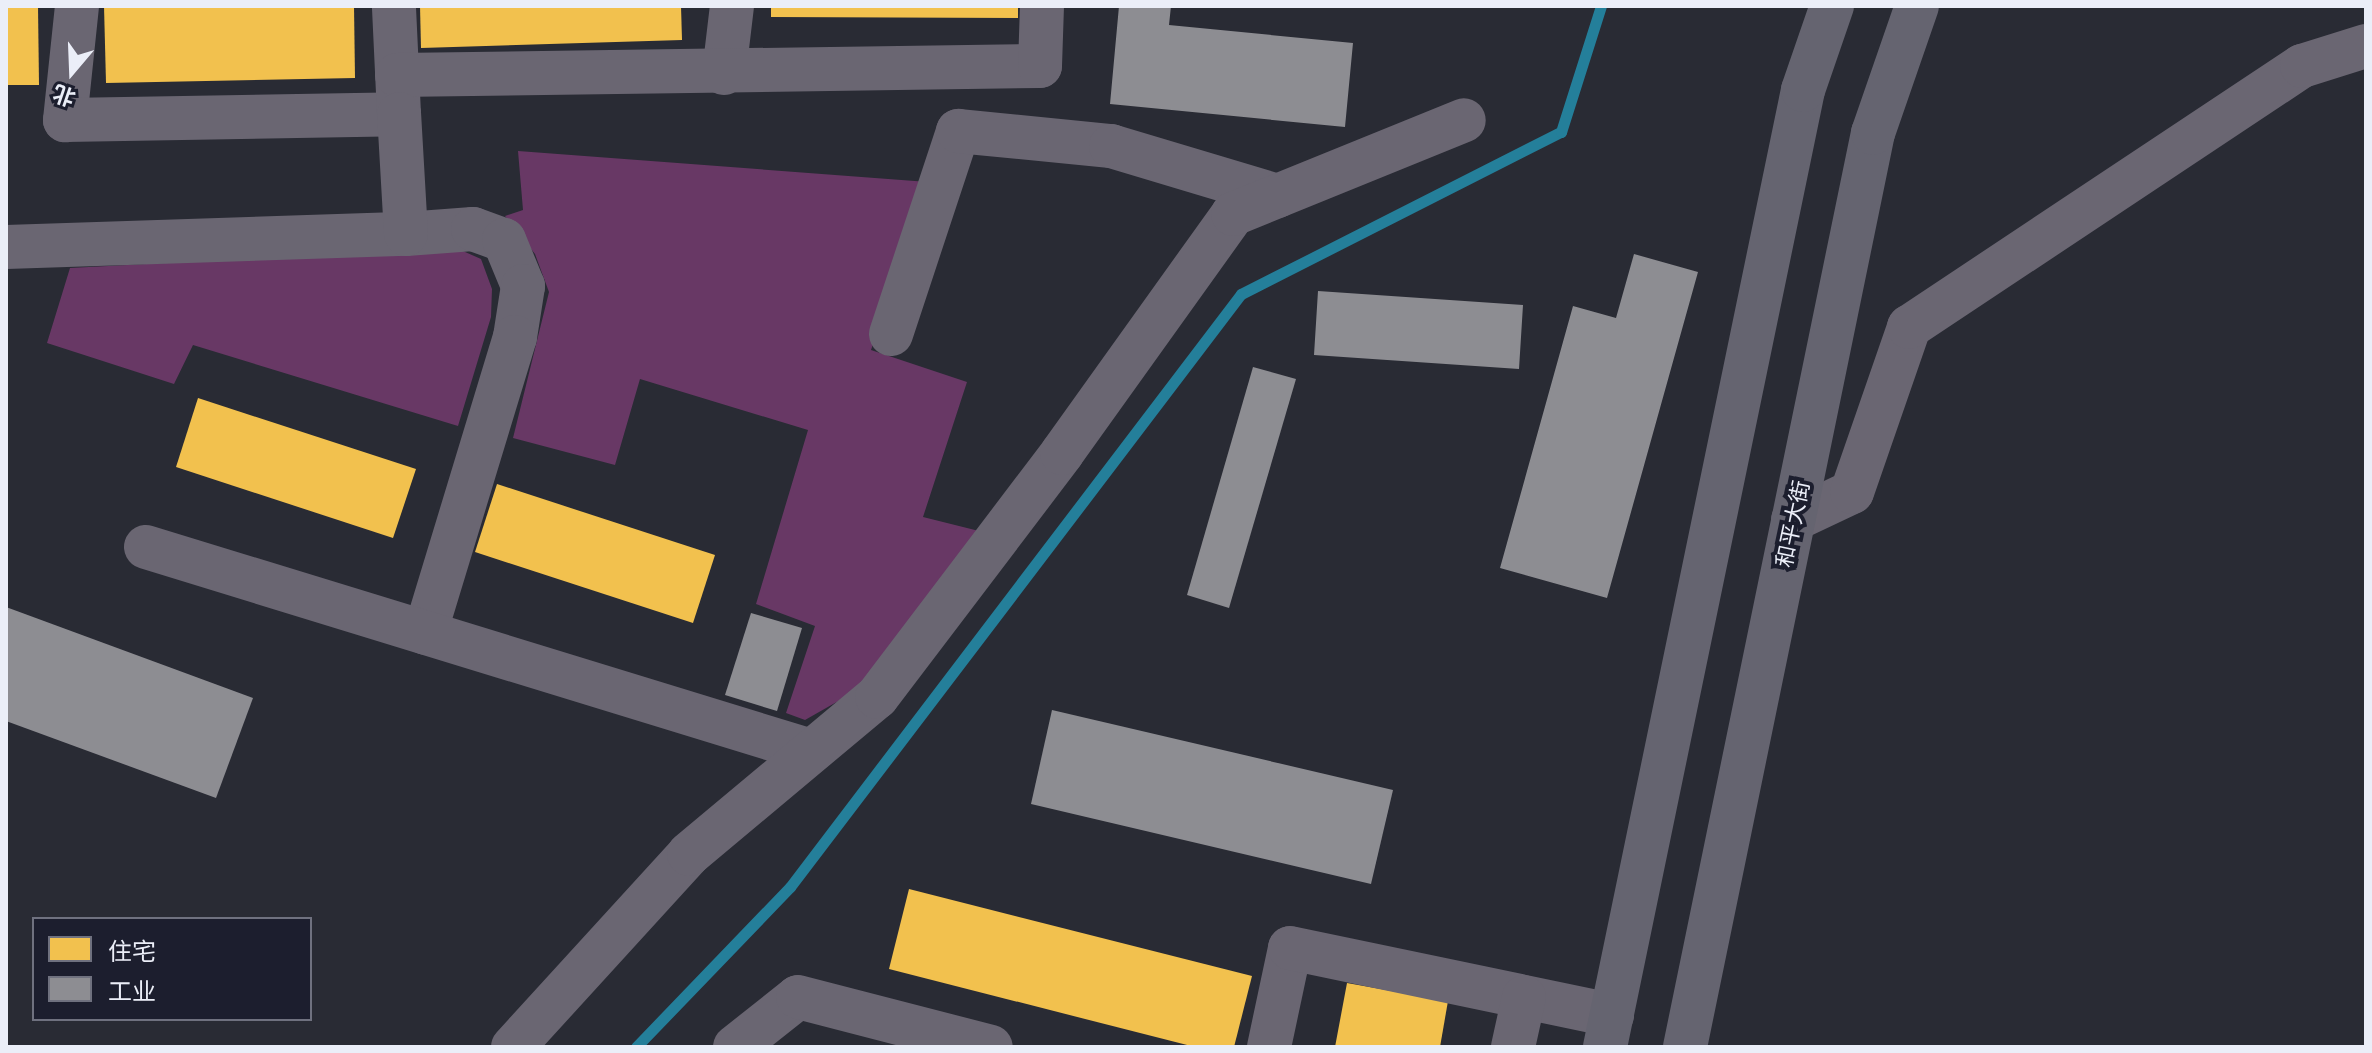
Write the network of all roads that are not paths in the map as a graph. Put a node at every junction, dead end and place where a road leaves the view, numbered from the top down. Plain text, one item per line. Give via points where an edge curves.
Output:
1 (77, 6) edge
2 (394, 6) edge
3 (732, 6) edge
4 (1042, 6) edge
5 (1832, 6) edge
6 (1917, 6) edge
7 (2366, 46) edge
8 (724, 73) junction
9 (398, 95) junction
10 (1464, 120) dead end
11 (1278, 196) junction
12 (406, 234) junction
13 (6, 247) edge
14 (891, 334) dead end
15 (1793, 520) junction
16 (146, 547) dead end
17 (425, 633) junction
18 (811, 751) junction
19 (1524, 997) junction
20 (1608, 1031) edge
21 (513, 1047) edge
22 (735, 1047) edge
23 (991, 1047) edge
24 (1269, 1047) edge
25 (1513, 1047) edge
26 (1685, 1047) edge

1 - 9 street via 65,120
2 - 9 street
3 - 8 street
4 - 8 street via 1040,66
5 - 20 highway via 1803,90
6 - 15 highway, 和平大街 via 1873,133
7 - 15 street via 2302,66 1909,327 1852,492
8 - 9 street
9 - 12 street
10 - 11 street
11 - 14 street via 1111,146 958,131
11 - 18 street via 1233,214 1062,453 877,697
12 - 13 street
12 - 17 street via 473,229 504,240 523,286 515,337
15 - 26 highway, 和平大街
16 - 17 street
17 - 18 street
18 - 21 street via 689,854
19 - 20 street
19 - 24 street via 1290,948
19 - 25 street
22 - 23 street via 798,997

